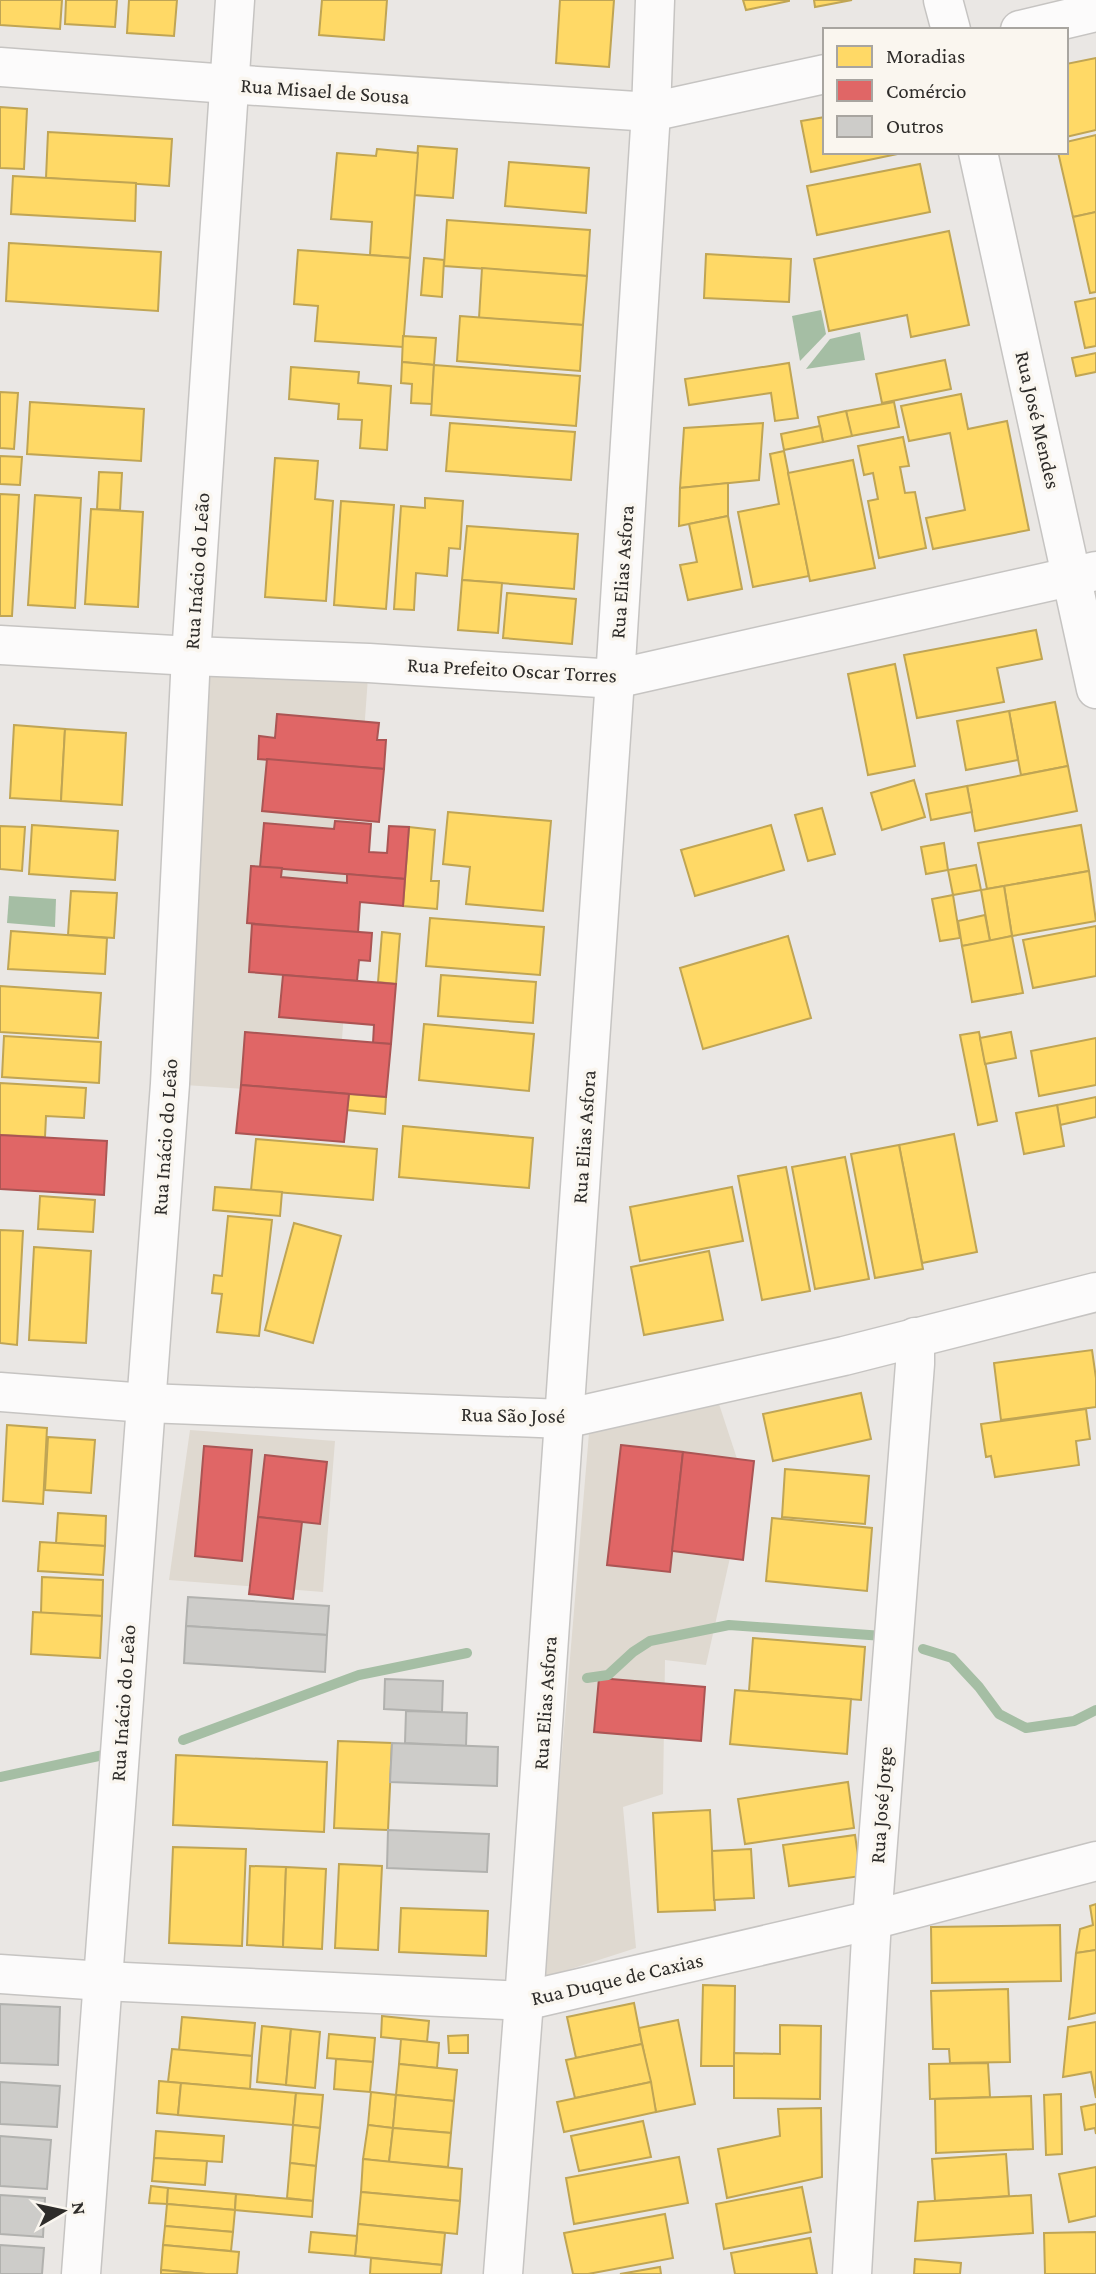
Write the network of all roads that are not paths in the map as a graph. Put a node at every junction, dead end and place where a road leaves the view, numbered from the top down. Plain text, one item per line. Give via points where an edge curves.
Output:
1 (235, 0) edge
2 (655, 0) edge
3 (943, 0) edge
4 (1096, 12) edge
5 (950, 28) edge
6 (1028, 28) edge
7 (0, 66) edge
8 (823, 74) edge
9 (228, 84) junction
10 (651, 111) junction
11 (979, 154) edge
12 (1084, 574) edge
13 (0, 645) edge
14 (191, 656) junction
15 (615, 679) junction
16 (1096, 689) edge
17 (1096, 1292) edge
18 (915, 1337) junction
19 (0, 1392) edge
20 (146, 1403) junction
21 (564, 1419) junction
22 (1096, 1861) edge
23 (872, 1920) junction
24 (0, 1974) edge
25 (103, 1981) junction
26 (524, 2001) junction
27 (81, 2274) edge
28 (503, 2274) edge
29 (852, 2274) edge

1 - 9 street, Rua Inácio do Leão
2 - 10 street, Rua Elias Asfora
3 - 5 street
4 - 6 street
7 - 9 street, Rua Misael de Sousa
8 - 10 street, Rua Misael de Sousa
9 - 10 street, Rua Misael de Sousa
9 - 14 street, Rua Inácio do Leão
10 - 15 street, Rua Elias Asfora
11 - 12 street, Rua José Mendes
12 - 15 street, Rua Prefeito Oscar Torres
12 - 16 street, Rua José Mendes
13 - 14 street, Rua Prefeito Oscar Torres
14 - 15 street, Rua Prefeito Oscar Torres
14 - 20 street, Rua Inácio do Leão via 170,1084
15 - 21 street, Rua Elias Asfora
17 - 18 street, Rua São José
18 - 21 street, Rua São José
18 - 23 street, Rua José Jorge
19 - 20 street, Rua São José
20 - 21 street, Rua São José
20 - 25 street, Rua Inácio do Leão
21 - 26 street, Rua Elias Asfora
22 - 23 street, Rua Duque de Caxias
23 - 26 street, Rua Duque de Caxias
23 - 29 street, Rua José Jorge
24 - 25 street, Rua Duque de Caxias
25 - 26 street, Rua Duque de Caxias
25 - 27 street, Rua Inácio do Leão
26 - 28 street, Rua Elias Asfora

